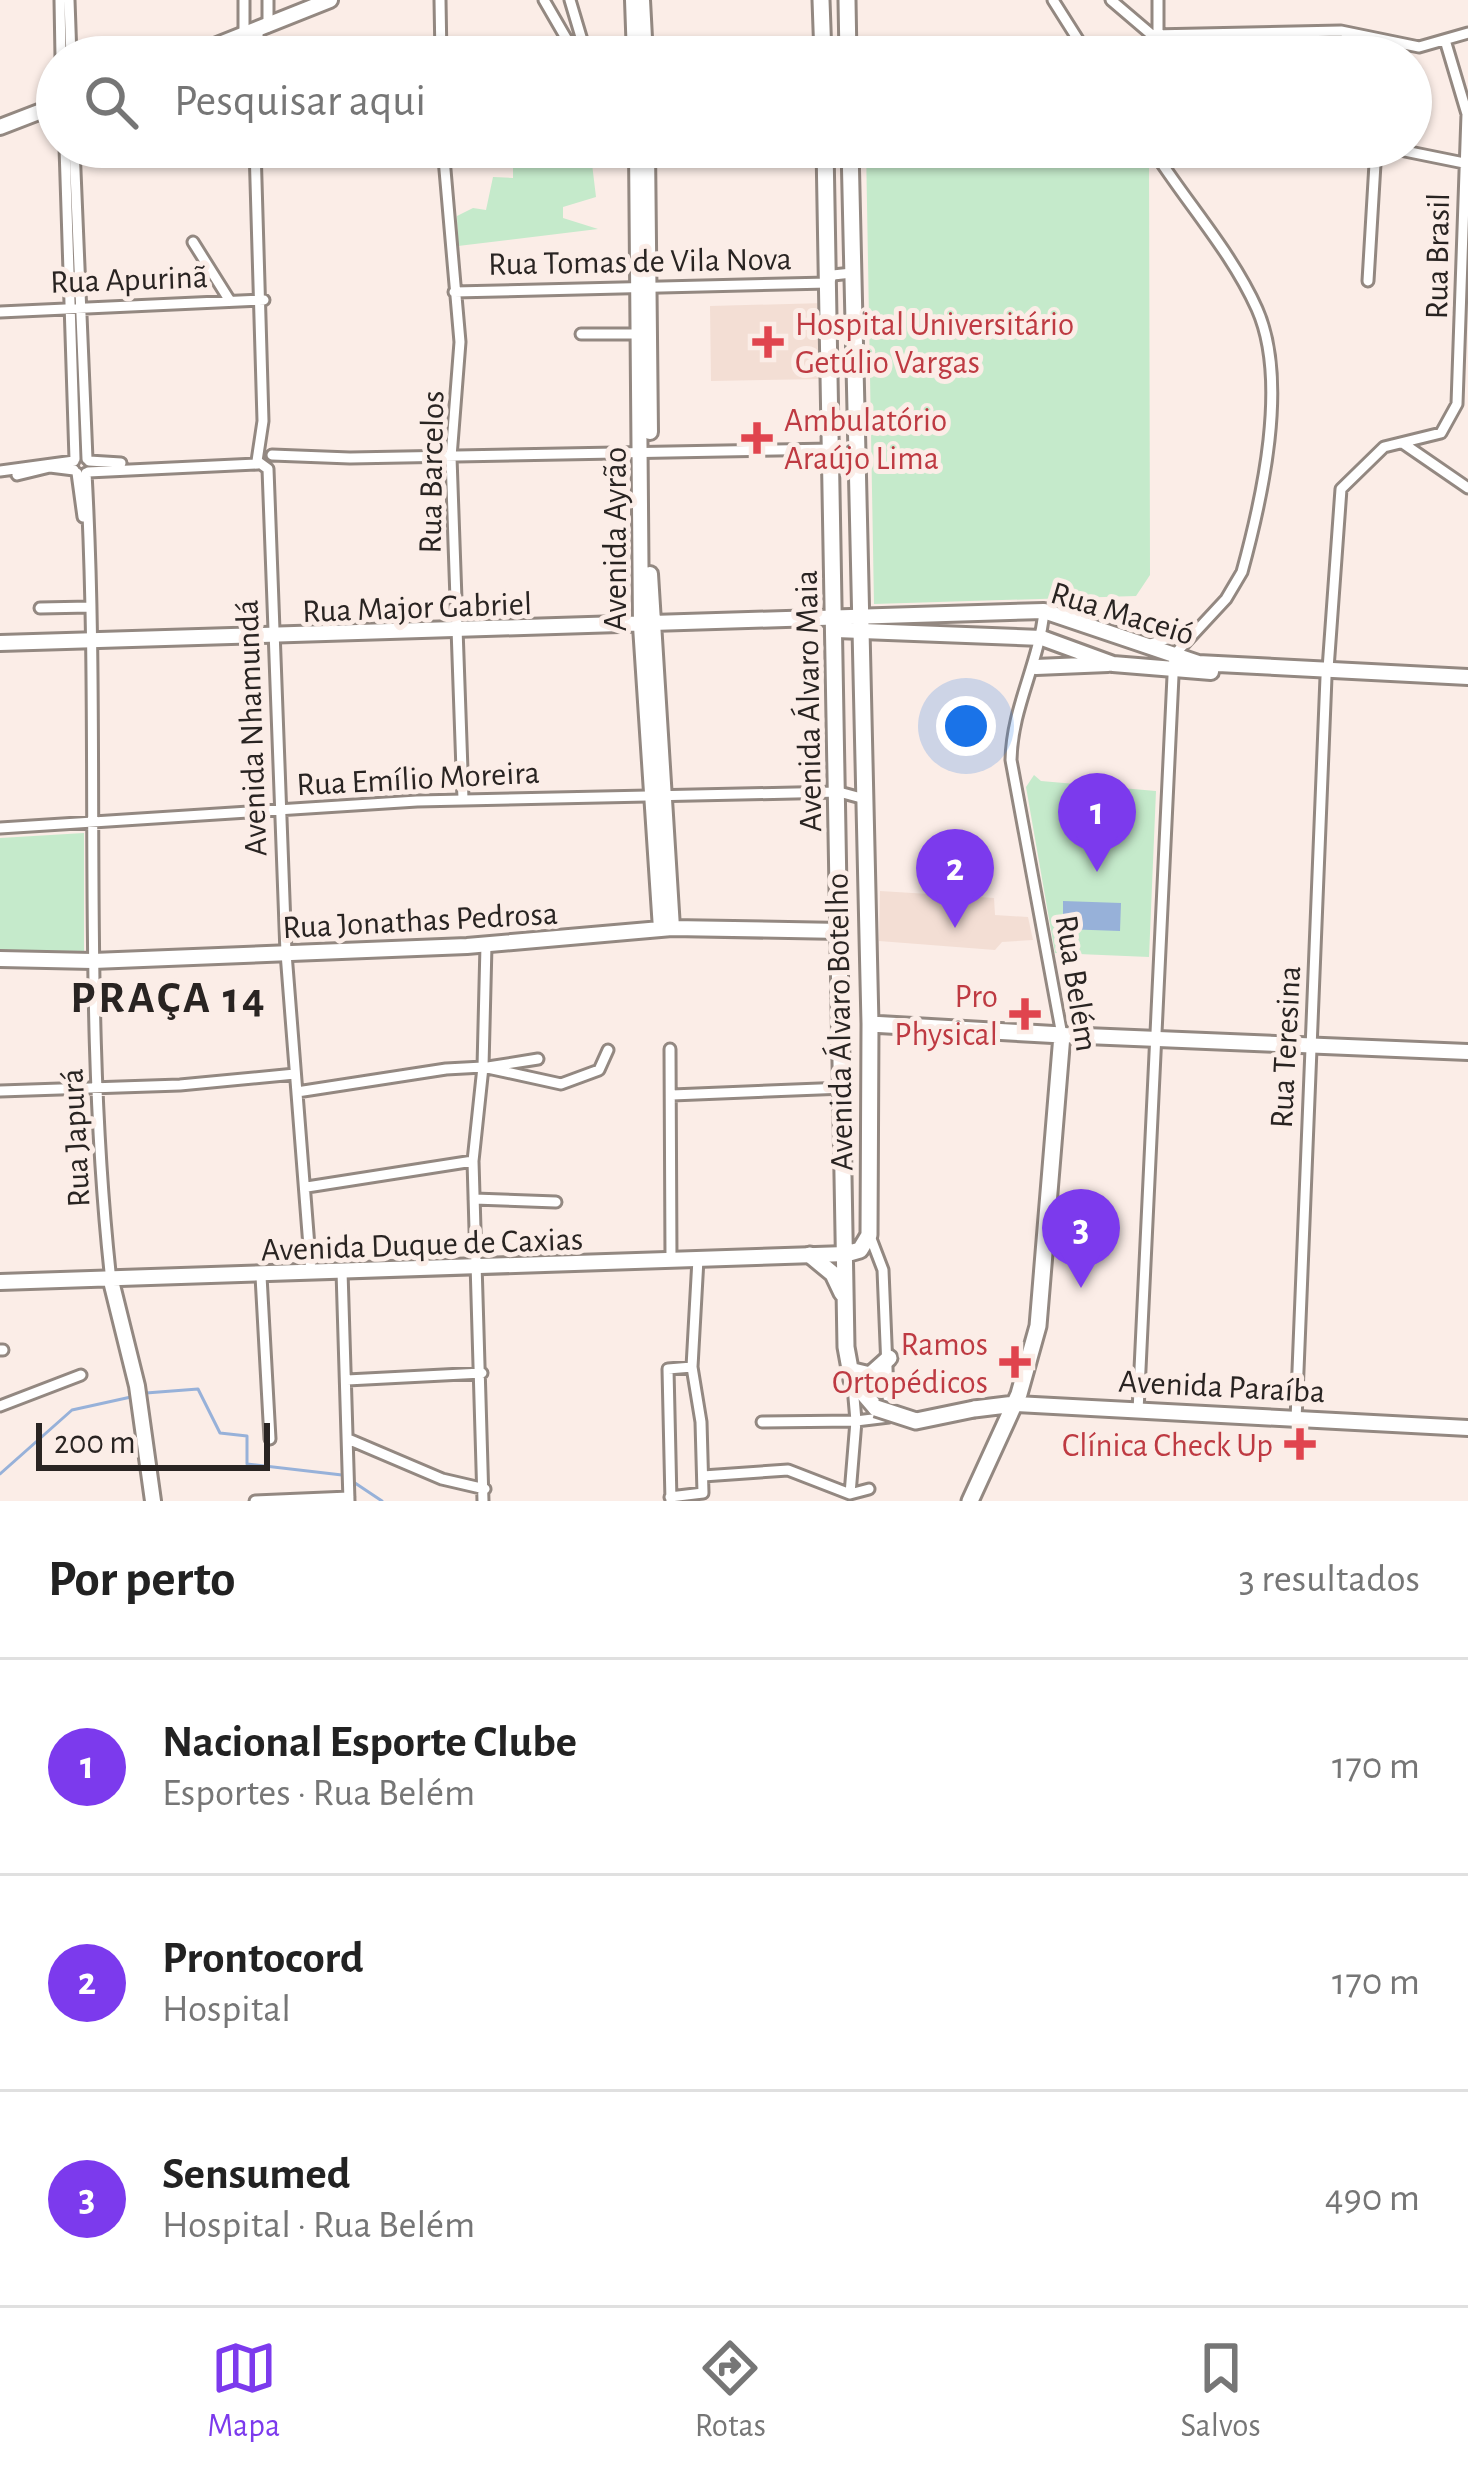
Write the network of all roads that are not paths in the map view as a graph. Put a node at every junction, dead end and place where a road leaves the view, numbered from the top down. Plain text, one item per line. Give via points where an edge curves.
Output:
1 (64, 0) edge
2 (244, 0) edge
3 (268, 0) edge
4 (330, 0) edge
5 (440, 0) edge
6 (544, 0) edge
7 (570, 0) edge
8 (633, 0) edge
9 (643, 0) edge
10 (821, 0) edge
11 (847, 0) edge
12 (1053, 0) edge
13 (1111, 0) edge
14 (1158, 0) edge
15 (256, 32) junction
16 (1468, 33) edge
17 (1159, 34) junction
18 (63, 36) edge
19 (68, 36) edge
20 (245, 36) edge
21 (256, 36) edge
22 (441, 36) edge
23 (565, 36) edge
24 (581, 36) edge
25 (634, 36) edge
26 (644, 36) edge
27 (822, 36) edge
28 (848, 36) edge
29 (1076, 36) edge
30 (1365, 36) edge
31 (1444, 40) junction
32 (1432, 43) edge
33 (36, 113) edge
34 (0, 127) edge
35 (1467, 148) edge
36 (1432, 157) edge
37 (1464, 164) junction
38 (71, 168) edge
39 (259, 168) edge
40 (445, 168) edge
41 (638, 168) edge
42 (646, 168) edge
43 (825, 168) edge
44 (850, 168) edge
45 (1165, 168) edge
46 (1375, 168) edge
47 (193, 242) dead end
48 (852, 273) junction
49 (1368, 281) dead end
50 (828, 283) junction
51 (643, 287) junction
52 (852, 291) junction
53 (454, 292) junction
54 (262, 300) junction
55 (230, 301) junction
56 (76, 306) junction
57 (0, 312) edge
58 (581, 334) dead end
59 (639, 334) junction
60 (1404, 444) junction
61 (858, 448) junction
62 (832, 449) junction
63 (645, 452) junction
64 (451, 457) junction
65 (266, 460) junction
66 (81, 466) junction
67 (6, 473) edge
68 (1468, 488) edge
69 (90, 607) junction
70 (40, 608) dead end
71 (1044, 611) junction
72 (1074, 618) junction
73 (835, 624) junction
74 (862, 624) junction
75 (646, 626) junction
76 (1201, 626) junction
77 (456, 630) junction
78 (273, 637) junction
79 (1042, 638) junction
80 (91, 640) junction
81 (0, 643) edge
82 (1066, 644) junction
83 (1143, 646) junction
84 (1173, 662) junction
85 (1198, 663) junction
86 (1113, 664) junction
87 (1036, 667) junction
88 (1327, 673) junction
89 (1468, 681) edge
90 (865, 790) junction
91 (839, 791) junction
92 (659, 796) junction
93 (464, 800) junction
94 (279, 811) junction
95 (89, 820) junction
96 (0, 828) edge
97 (667, 929) junction
98 (842, 931) junction
99 (486, 945) junction
100 (286, 952) junction
101 (0, 959) edge
102 (93, 961) junction
103 (869, 1024) junction
104 (1062, 1035) junction
105 (1157, 1040) junction
106 (1311, 1046) junction
107 (670, 1048) dead end
108 (608, 1050) dead end
109 (1468, 1052) edge
110 (538, 1059) dead end
111 (483, 1067) junction
112 (295, 1074) junction
113 (98, 1088) junction
114 (845, 1088) junction
115 (0, 1091) edge
116 (297, 1092) junction
117 (672, 1095) junction
118 (473, 1161) junction
119 (307, 1187) junction
120 (474, 1199) junction
121 (556, 1202) dead end
122 (869, 1235) junction
123 (846, 1254) junction
124 (810, 1255) junction
125 (698, 1259) junction
126 (671, 1260) junction
127 (477, 1267) junction
128 (342, 1271) junction
129 (311, 1273) junction
130 (261, 1276) junction
131 (111, 1281) junction
132 (0, 1282) edge
133 (845, 1302) junction
134 (667, 1352) dead end
135 (889, 1358) junction
136 (692, 1367) junction
137 (668, 1369) junction
138 (482, 1373) junction
139 (81, 1375) dead end
140 (851, 1375) junction
141 (347, 1380) junction
142 (1015, 1404) junction
143 (0, 1406) edge
144 (1138, 1411) junction
145 (1296, 1420) junction
146 (856, 1421) junction
147 (763, 1422) dead end
148 (1468, 1428) edge
149 (270, 1439) dead end
150 (348, 1439) junction
151 (703, 1476) junction
152 (869, 1489) dead end
153 (850, 1494) junction
154 (484, 1495) edge
155 (349, 1499) edge
156 (670, 1499) edge
157 (153, 1501) edge
158 (255, 1501) edge
159 (970, 1501) edge

1 - 18 street
1 - 19 street
2 - 15 street
3 - 15 street
4 - 15 main road
5 - 22 street
6 - 23 street
7 - 24 street
8 - 25 main road
9 - 26 main road
10 - 27 main road
11 - 28 main road
12 - 29 street
13 - 17 street via 1147,33
14 - 17 street
15 - 20 main road
15 - 21 street
16 - 31 street
17 - 30 street
31 - 32 street
31 - 35 street, Rua Brasil via 1466,102
33 - 34 main road
35 - 37 street, Rua Brasil
36 - 37 street
37 - 60 street, Rua Brasil via 1457,404 1441,433
38 - 56 street, Rua Japurá
39 - 54 street, Avenida Nhamundá
40 - 53 street, Rua Barcelos
41 - 51 main road, Avenida Ayrão
42 - 51 main road, Avenida Ayrão
43 - 50 main road, Avenida Álvaro Maia
44 - 48 main road
45 - 76 street via 1249,293 1272,363 1242,572
46 - 49 street
47 - 55 street
48 - 50 street, Rua Tomas de Vila Nova
48 - 52 main road, Avenida Álvaro Botelho
50 - 51 street, Rua Tomas de Vila Nova
50 - 52 street, Rua Tomas de Vila Nova
50 - 62 main road, Avenida Álvaro Maia
51 - 53 street, Rua Tomas de Vila Nova
51 - 59 main road, Avenida Ayrão
51 - 63 main road, Avenida Ayrão
52 - 61 main road, Avenida Álvaro Botelho
53 - 64 street, Rua Barcelos via 460,361
54 - 55 street, Rua Apurinã
54 - 65 street, Avenida Nhamundá
55 - 56 street, Rua Apurinã
56 - 57 street, Rua Apurinã
56 - 66 street, Rua Japurá
58 - 59 street
59 - 63 main road, Avenida Ayrão
60 - 68 street
60 - 88 street, Rua Brasil via 1370,456 1338,496
61 - 62 street
61 - 74 main road, Avenida Álvaro Botelho
62 - 63 street
62 - 73 main road, Avenida Álvaro Maia
63 - 64 street
63 - 75 main road, Avenida Ayrão
64 - 65 street
64 - 77 street, Rua Barcelos
65 - 66 street
65 - 78 street, Avenida Nhamundá
66 - 67 street
66 - 69 street, Rua Japurá
69 - 70 street
69 - 80 street, Rua Japurá
71 - 72 main road, Rua Maceió
71 - 74 main road, Rua Maceió
71 - 79 street, Rua Belém
72 - 82 main road via 1057,626
72 - 83 main road, Rua Maceió
73 - 74 main road, Rua Maceió
73 - 75 main road, Rua Major Gabriel
73 - 91 main road, Avenida Álvaro Maia
74 - 79 main road, Rua Maceió
74 - 90 main road, Avenida Álvaro Botelho
75 - 77 main road, Rua Major Gabriel
75 - 92 main road, Avenida Ayrão
76 - 83 street
76 - 84 street
76 - 85 street via 1193,644
77 - 78 main road, Rua Major Gabriel
77 - 93 street, Rua Barcelos
78 - 80 main road, Rua Major Gabriel
78 - 94 street, Avenida Nhamundá
79 - 82 main road, Rua Maceió
79 - 87 street, Rua Belém
80 - 81 main road, Rua Major Gabriel
80 - 95 street, Rua Japurá
82 - 86 main road, Rua Maceió
83 - 84 main road, Rua Maceió
84 - 85 main road, Rua Maceió
84 - 86 main road, Rua Maceió
84 - 88 main road, Rua Maceió
84 - 105 street
85 - 88 main road, Rua Maceió
86 - 87 main road
87 - 104 street, Rua Belém via 1014,720 1012,782
88 - 89 main road, Rua Maceió
88 - 106 street, Rua Teresina
90 - 91 street, Rua Emílio Moreira
90 - 91 street, Rua Emílio Moreira
90 - 103 main road, Avenida Álvaro Botelho
91 - 92 street, Rua Emílio Moreira
91 - 98 main road, Avenida Álvaro Maia
92 - 93 street, Rua Emílio Moreira
92 - 97 main road, Avenida Ayrão
93 - 94 street, Rua Emílio Moreira
94 - 95 street, Rua Emílio Moreira
94 - 100 street, Avenida Nhamundá
95 - 96 street, Rua Emílio Moreira
95 - 102 street, Rua Japurá
97 - 98 main road, Rua Jonathas Pedrosa
97 - 99 main road, Rua Jonathas Pedrosa
98 - 114 main road, Avenida Álvaro Maia
99 - 100 main road, Rua Jonathas Pedrosa
99 - 111 street
100 - 102 main road, Rua Jonathas Pedrosa
100 - 112 street, Avenida Nhamundá
101 - 102 main road, Rua Jonathas Pedrosa
102 - 113 street, Rua Japurá
103 - 104 main road
103 - 122 main road, Avenida Álvaro Botelho
104 - 105 main road
104 - 142 main road, Rua Belém via 1042,1302
105 - 106 main road
105 - 144 street
106 - 109 main road
106 - 145 street, Rua Teresina
107 - 117 street
108 - 111 street via 599,1070 571,1084
110 - 111 street
111 - 116 street
111 - 118 street
112 - 113 street
112 - 116 street, Avenida Nhamundá
113 - 115 street
113 - 131 street, Rua Japurá
114 - 117 street
114 - 123 main road, Avenida Álvaro Maia
116 - 119 street, Avenida Nhamundá
117 - 126 street
118 - 119 street
118 - 120 street
119 - 129 street, Avenida Nhamundá
120 - 121 street
120 - 127 street
122 - 123 main road
122 - 135 street via 883,1270
123 - 124 main road, Avenida Duque de Caxias
123 - 133 main road
124 - 125 main road, Avenida Duque de Caxias
124 - 133 main road via 832,1274
125 - 126 main road, Avenida Duque de Caxias
125 - 136 street
126 - 127 main road, Avenida Duque de Caxias
127 - 128 main road, Avenida Duque de Caxias
127 - 138 street
128 - 129 main road, Avenida Duque de Caxias
128 - 141 street
129 - 130 main road, Avenida Duque de Caxias
130 - 131 main road, Avenida Duque de Caxias
130 - 149 street
131 - 132 main road, Avenida Duque de Caxias
131 - 157 main road, Rua Japurá
133 - 140 main road
134 - 137 street
135 - 140 main road via 870,1375
135 - 146 street via 890,1417
136 - 137 street
136 - 151 street
137 - 156 street
138 - 141 street
138 - 154 street
139 - 143 street
140 - 142 main road, Avenida Paraíba, bridge via 876,1408 916,1420
140 - 146 street
141 - 150 street
142 - 144 main road, Avenida Paraíba
142 - 159 main road, Rua Belém
144 - 145 main road, Avenida Paraíba
145 - 148 main road, Avenida Paraíba
146 - 147 street
146 - 153 street
150 - 154 street
150 - 155 street
151 - 153 street via 788,1470
151 - 156 street via 703,1493
152 - 153 street
155 - 158 street

